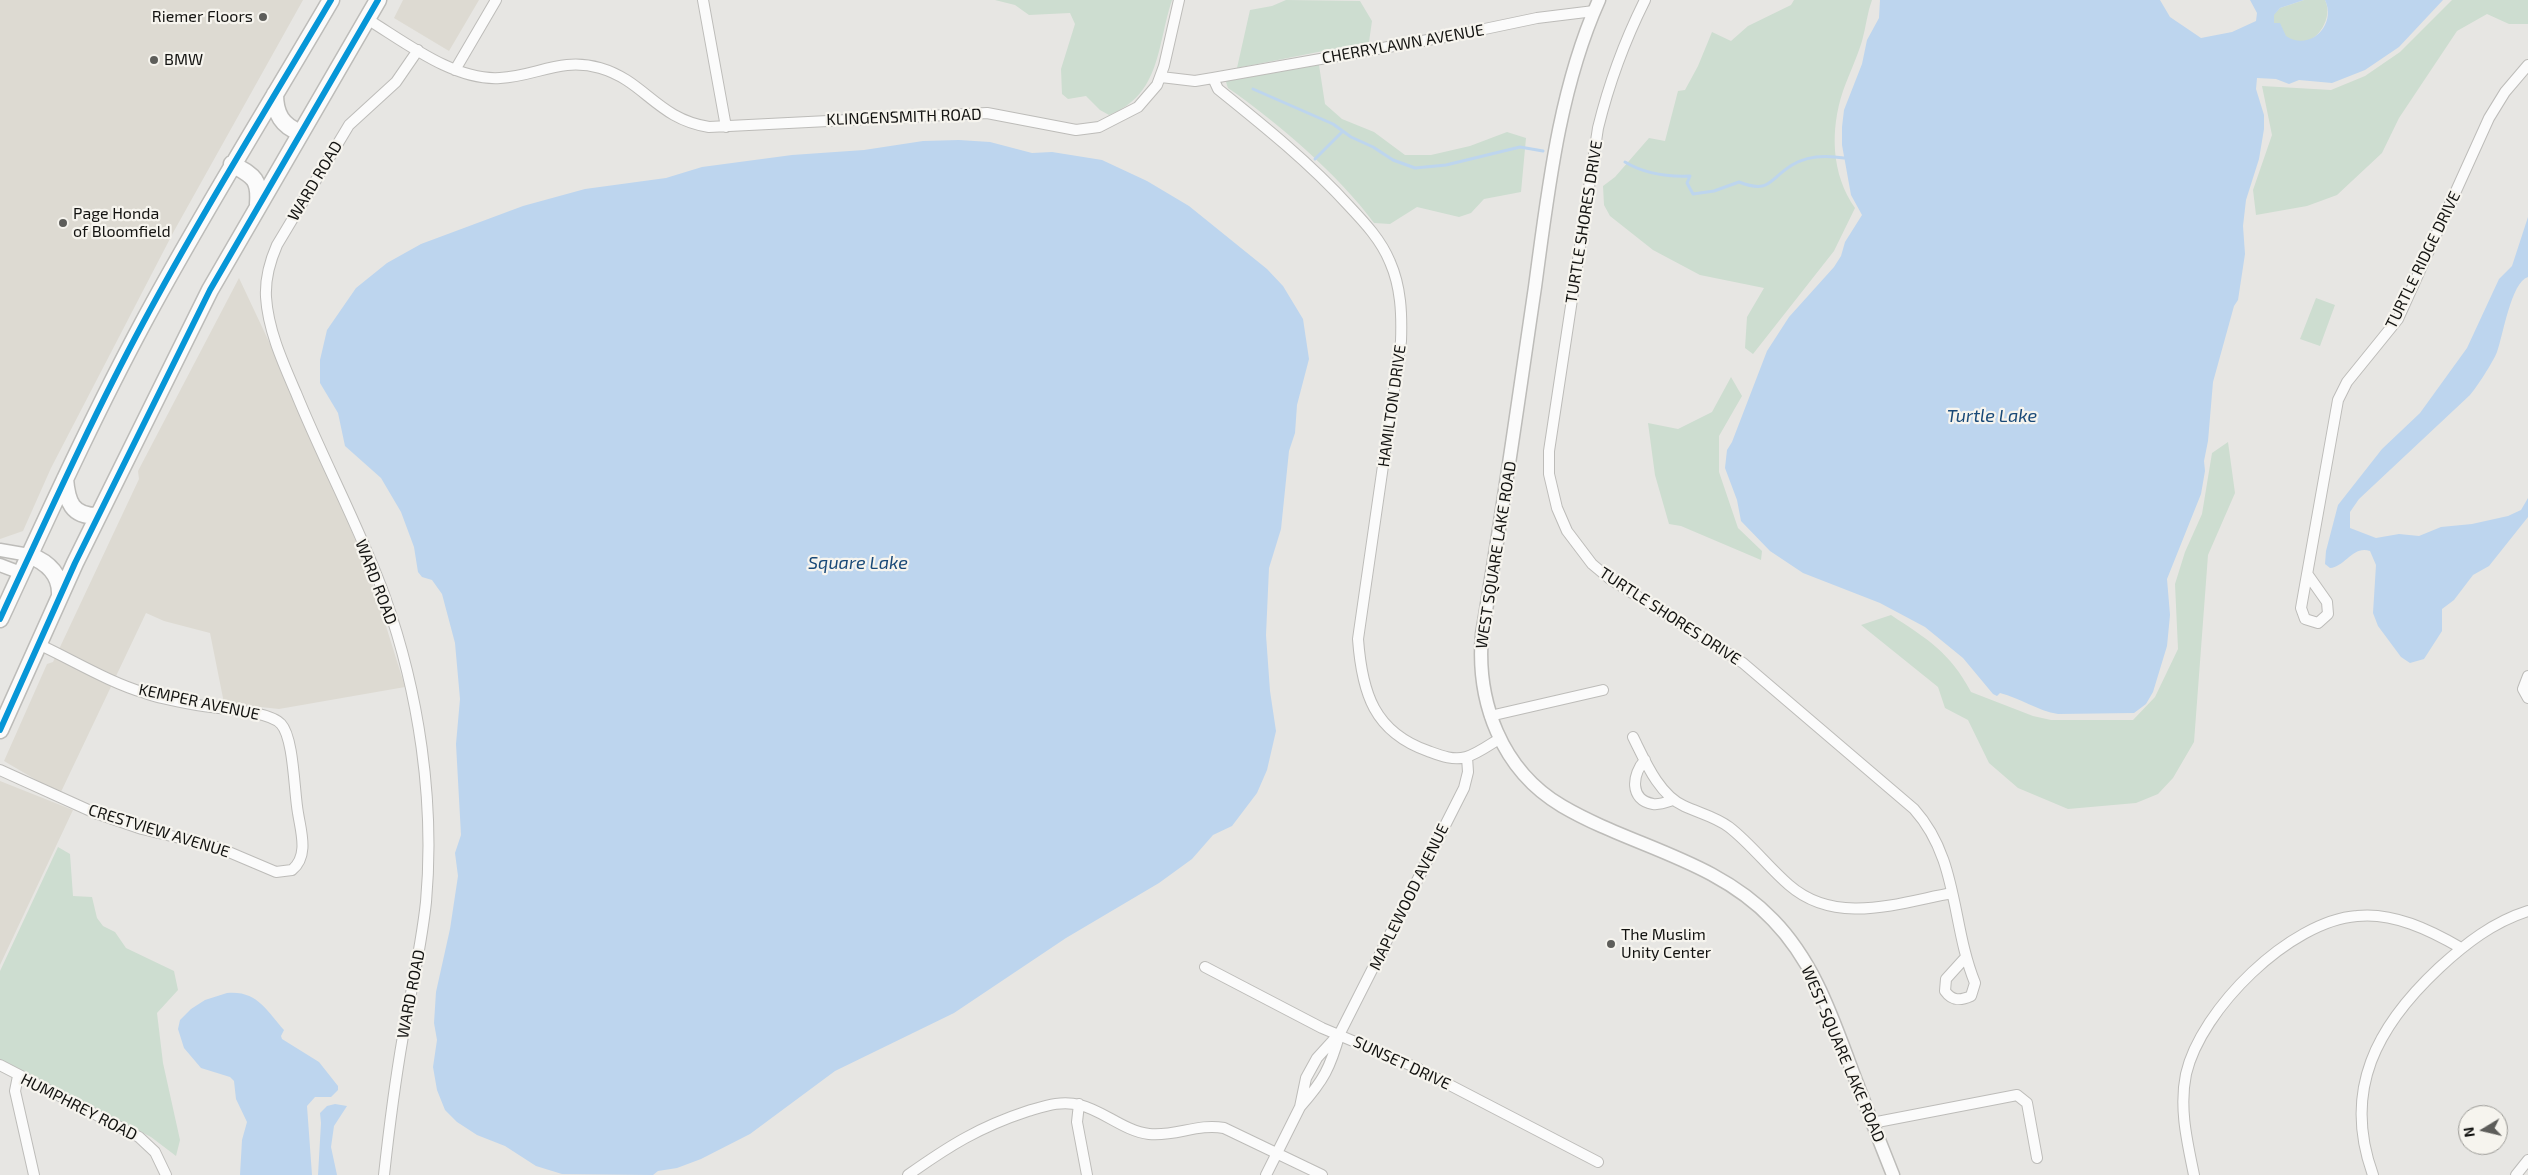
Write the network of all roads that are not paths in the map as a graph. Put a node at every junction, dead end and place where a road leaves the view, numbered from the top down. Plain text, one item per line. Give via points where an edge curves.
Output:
1 (331, 0) edge
2 (378, 0) edge
3 (496, 0) edge
4 (702, 0) edge
5 (1179, 0) edge
6 (1645, 0) edge
7 (1596, 6) edge
8 (366, 19) junction
9 (418, 50) junction
10 (2528, 65) edge
11 (454, 70) junction
12 (1161, 77) junction
13 (1213, 78) junction
14 (276, 94) junction
15 (726, 127) junction
16 (301, 133) junction
17 (232, 164) junction
18 (258, 204) junction
19 (65, 479) junction
20 (98, 516) junction
21 (0, 550) edge
22 (29, 556) junction
23 (0, 565) edge
24 (21, 573) junction
25 (2308, 576) dead end
26 (60, 595) junction
27 (0, 619) edge
28 (38, 644) junction
29 (2528, 676) edge
30 (1603, 690) dead end
31 (2528, 698) edge
32 (1490, 716) junction
33 (0, 730) edge
34 (1633, 737) dead end
35 (1500, 739) junction
36 (1467, 757) junction
37 (1645, 760) junction
38 (0, 770) edge
39 (1673, 800) junction
40 (292, 870) joint
41 (1952, 892) junction
42 (2528, 911) edge
43 (2461, 948) junction
44 (1965, 958) dead end
45 (1205, 968) dead end
46 (1340, 1034) junction
47 (0, 1065) edge
48 (18, 1076) junction
49 (1079, 1104) junction
50 (1300, 1107) junction
51 (1872, 1123) junction
52 (1278, 1153) junction
53 (2037, 1158) dead end
54 (2528, 1160) edge
55 (1598, 1162) dead end
56 (34, 1175) edge
57 (166, 1175) edge
58 (384, 1175) edge
59 (908, 1175) edge
60 (1087, 1175) edge
61 (1266, 1175) edge
62 (1322, 1175) edge
63 (1893, 1175) edge
64 (2194, 1175) edge
65 (2373, 1175) edge
66 (2516, 1175) edge

1 - 14 highway
2 - 8 highway
3 - 11 street
4 - 15 street
5 - 12 street, KLINGENSMITH ROAD
6 - 41 street, TURTLE SHORES DRIVE via 1614,70 1598,128 1549,452 1557,508 1573,541 1600,571 1743,663 1905,800 1935,836
7 - 13 street, CHERRYLAWN AVENUE via 1456,36
7 - 32 street, WEST SQUARE LAKE ROAD via 1578,56 1560,127 1482,634 1481,675
8 - 9 street, KLINGENSMITH ROAD
8 - 16 highway
9 - 11 street, KLINGENSMITH ROAD
9 - 58 street, WARD ROAD via 396,82 346,129 277,245 266,284 268,314 282,359 388,608 407,676 422,758 428,836 426,900
10 - 25 street, TURTLE RIDGE DRIVE via 2505,92 2490,118 2398,319 2347,382 2338,400 2330,431
11 - 15 street, KLINGENSMITH ROAD via 483,78 500,78 561,65 593,66 623,78 678,119
12 - 13 street via 1195,81
12 - 15 street, KLINGENSMITH ROAD via 1138,107 1099,127 1076,130 987,113
13 - 36 street, HAMILTON DRIVE via 1218,88 1323,178 1366,224 1390,261 1401,303 1401,341 1359,620 1360,662 1372,703 1382,722 1395,735 1441,756
14 - 16 highway via 281,121 287,128
14 - 17 highway
16 - 18 highway
17 - 18 highway via 256,181
17 - 19 highway via 144,322
18 - 20 highway via 202,305
19 - 20 highway via 66,496 75,510 86,516
19 - 22 highway
20 - 26 highway
21 - 22 street
22 - 24 highway
22 - 26 highway via 49,566 60,586
23 - 24 street
24 - 27 highway
26 - 28 highway
28 - 33 highway
28 - 40 street, KEMPER AVENUE via 144,693 254,714 279,722 290,743 302,835 301,859
29 - 31 street via 2523,685
30 - 32 street
32 - 35 street, WEST SQUARE LAKE ROAD
34 - 37 street
35 - 36 street
35 - 51 street, WEST SQUARE LAKE ROAD via 1529,780 1560,805 1712,873 1773,919 1812,973
36 - 46 street, MAPLEWOOD AVENUE via 1464,788
37 - 39 street
37 - 39 street via 1634,778 1638,792 1645,801 1653,804
38 - 40 street, CRESTVIEW AVENUE via 95,813 142,829 217,847 276,872
39 - 41 street via 1725,824 1788,884 1819,903 1858,910
41 - 44 street, TURTLE SHORES DRIVE
42 - 43 street via 2492,927
43 - 64 street via 2402,921 2358,915 2319,925 2271,957 2218,1010 2189,1062 2184,1088 2184,1117
43 - 65 street via 2406,1000 2383,1032 2372,1056 2363,1092 2361,1120 2364,1148
45 - 46 street, SUNSET DRIVE via 1322,1028
46 - 50 street, MAPLEWOOD AVENUE via 1321,1084
46 - 50 street, MAPLEWOOD AVENUE via 1313,1064 1306,1078
46 - 55 street, SUNSET DRIVE via 1417,1068
47 - 48 street, HUMPHREY ROAD
48 - 56 street via 15,1091
48 - 57 street, HUMPHREY ROAD via 139,1137 155,1152
49 - 52 street via 1142,1132 1166,1134 1216,1127
49 - 59 street via 1055,1103 983,1127
49 - 60 street via 1077,1122
50 - 52 street, MAPLEWOOD AVENUE
51 - 53 street via 2017,1095 2027,1103
51 - 63 street, WEST SQUARE LAKE ROAD
52 - 61 street, MAPLEWOOD AVENUE
52 - 62 street
54 - 66 street

